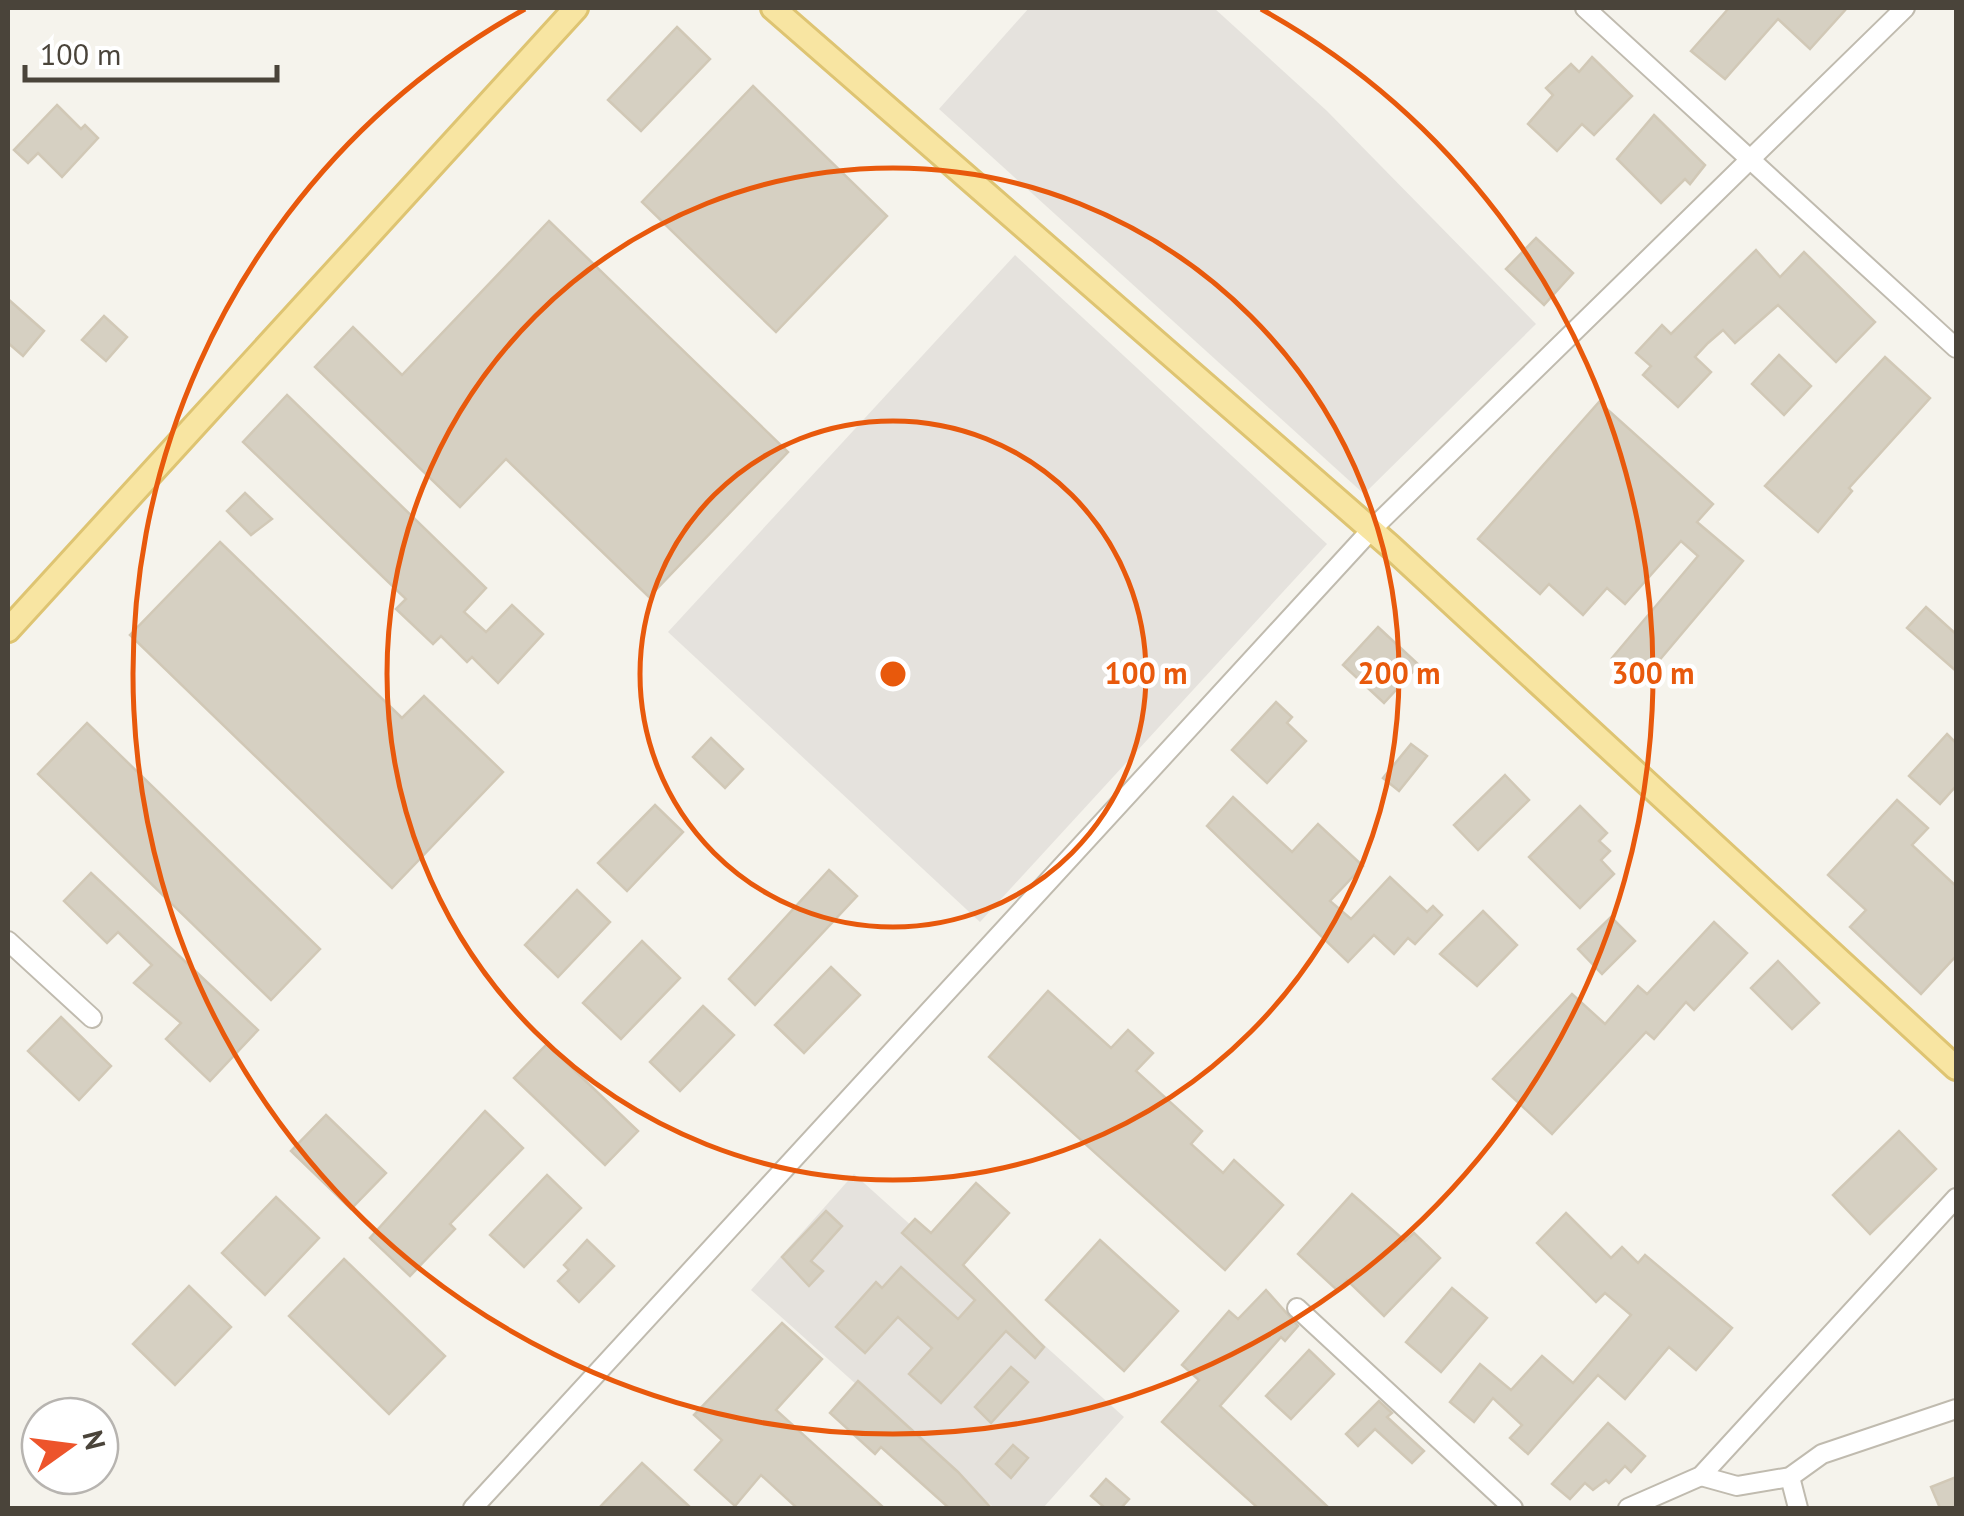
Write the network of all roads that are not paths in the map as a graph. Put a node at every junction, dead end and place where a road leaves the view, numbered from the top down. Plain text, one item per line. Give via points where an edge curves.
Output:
1 (576, 8) edge
2 (774, 8) edge
3 (1585, 8) edge
4 (1905, 8) edge
5 (1750, 159) junction
6 (1956, 348) edge
7 (1371, 530) junction
8 (8, 630) edge
9 (8, 941) edge
10 (92, 1018) dead end
11 (1956, 1068) edge
12 (1956, 1198) edge
13 (1297, 1308) dead end
14 (1956, 1409) edge
15 (1701, 1476) junction
16 (1790, 1477) junction
17 (473, 1508) edge
18 (1513, 1508) edge
19 (1628, 1508) edge
20 (1798, 1508) edge

1 - 8 main road
2 - 7 main road
3 - 5 street
4 - 5 street
5 - 6 street
5 - 7 street
7 - 11 main road
7 - 17 street
9 - 10 street
12 - 15 street
13 - 18 street
14 - 16 street via 1822,1454
15 - 16 street via 1737,1486
15 - 19 street
16 - 20 street

